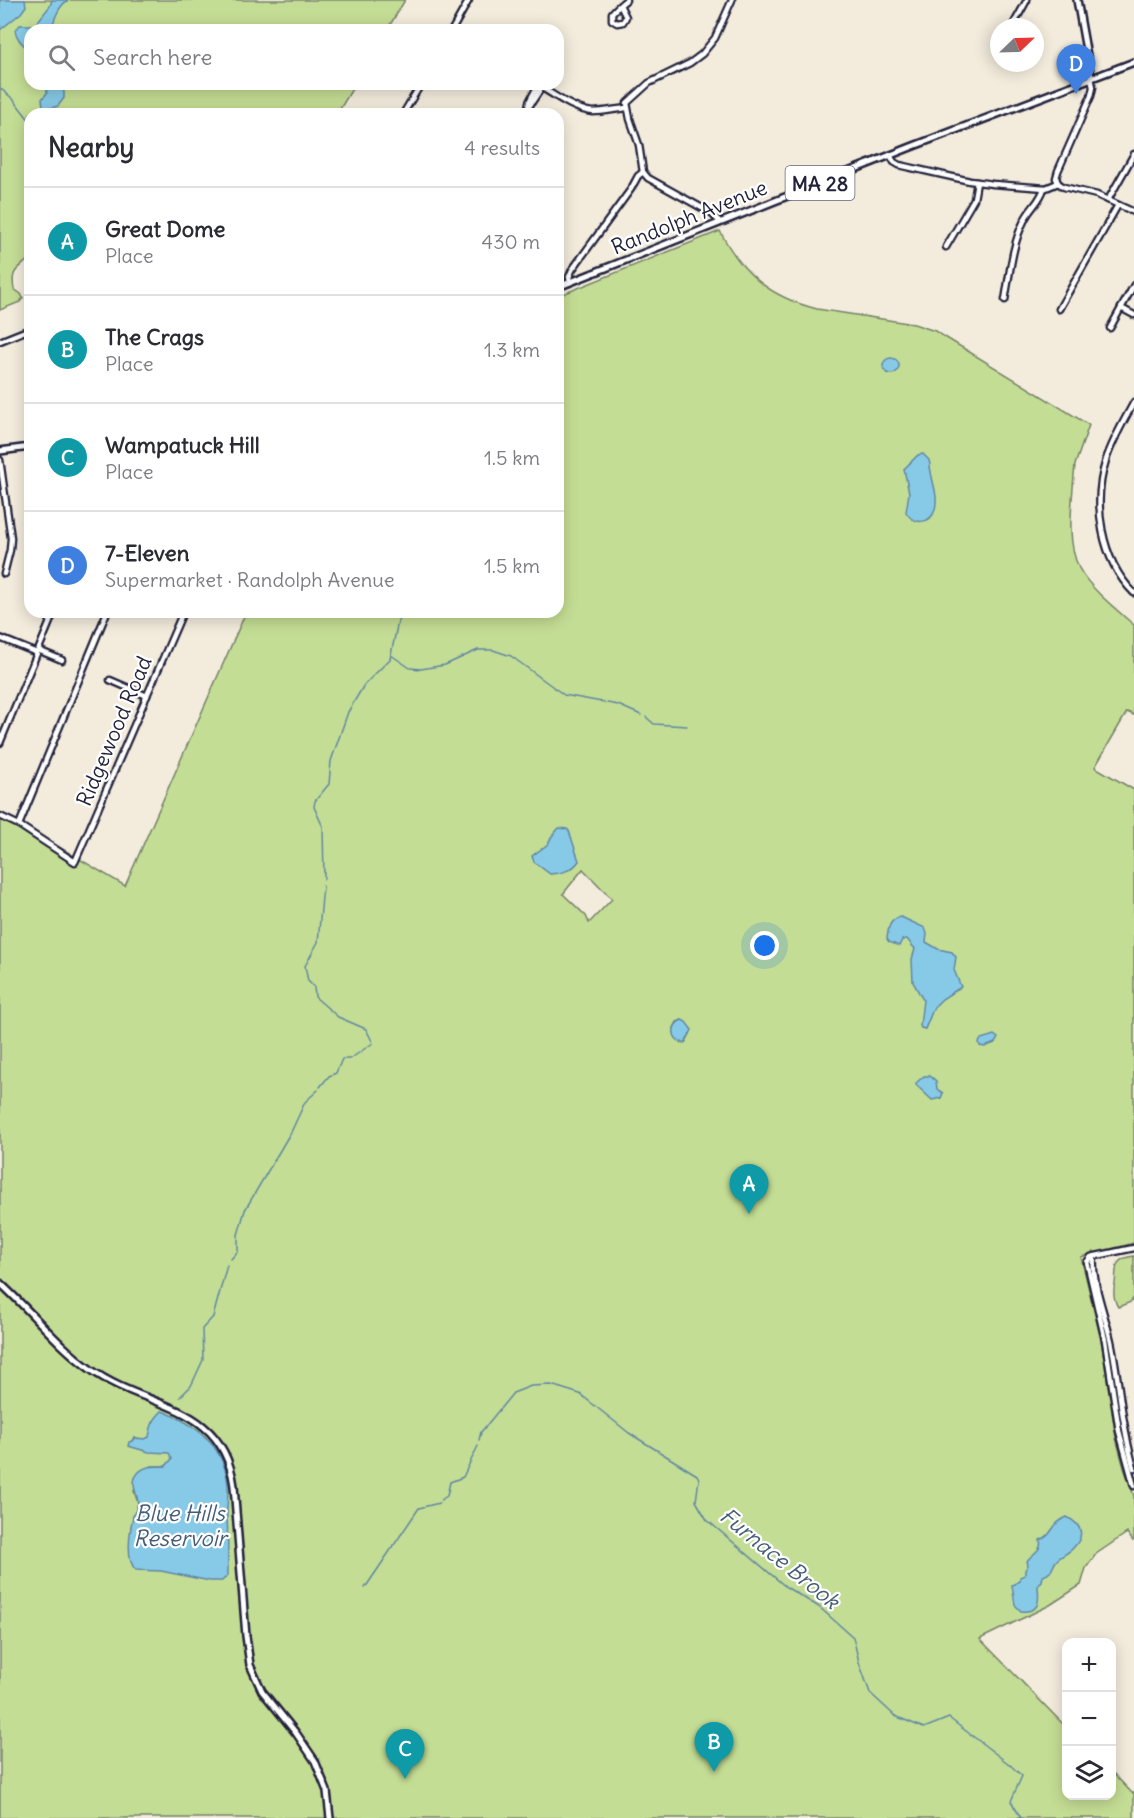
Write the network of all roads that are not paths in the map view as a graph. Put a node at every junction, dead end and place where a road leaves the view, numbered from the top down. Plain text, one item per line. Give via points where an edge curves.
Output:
1 (469, 0) edge
2 (626, 0) edge
3 (732, 0) edge
4 (1027, 0) edge
5 (1077, 0) edge
6 (620, 5) junction
7 (1017, 18) edge
8 (455, 24) edge
9 (1134, 62) edge
10 (1091, 78) junction
11 (417, 90) edge
12 (536, 90) edge
13 (545, 90) edge
14 (407, 108) edge
15 (528, 108) edge
16 (627, 108) junction
17 (1134, 154) edge
18 (890, 155) junction
19 (643, 172) junction
20 (977, 182) junction
21 (1058, 183) junction
22 (1044, 188) junction
23 (1108, 200) junction
24 (1118, 205) junction
25 (1134, 212) edge
26 (720, 222) junction
27 (946, 247) dead end
28 (570, 282) junction
29 (564, 284) edge
30 (1134, 285) edge
31 (1005, 300) dead end
32 (1121, 308) junction
33 (1059, 309) dead end
34 (1134, 315) edge
35 (1110, 328) dead end
36 (24, 331) edge
37 (0, 341) edge
38 (1134, 402) edge
39 (24, 448) edge
40 (0, 451) edge
41 (0, 460) edge
42 (3, 574) dead end
43 (1134, 593) edge
44 (51, 618) edge
45 (105, 618) edge
46 (180, 618) edge
47 (0, 638) edge
48 (37, 652) junction
49 (62, 660) dead end
50 (110, 680) dead end
51 (147, 696) junction
52 (0, 743) edge
53 (0, 816) edge
54 (19, 825) junction
55 (1134, 1248) edge
56 (1094, 1256) junction
57 (0, 1283) edge
58 (1134, 1468) edge
59 (1134, 1486) edge
60 (330, 1818) edge

1 - 8 street
2 - 6 street
3 - 16 street via 715,38 702,54 649,83
4 - 7 street
5 - 10 main road
6 - 6 street via 611,16 618,23 624,21 625,13
9 - 10 main road, Randolph Avenue
10 - 18 main road, Randolph Avenue / MA 28
10 - 21 street via 1091,96 1058,171
11 - 14 street
12 - 15 street
13 - 16 street via 585,110
16 - 19 street
17 - 23 street
18 - 20 street via 899,165
18 - 26 main road, Randolph Avenue / MA 28
19 - 26 street
19 - 28 street via 572,270
20 - 22 street
20 - 27 street via 974,198
21 - 22 street
21 - 23 street
22 - 31 street via 1017,237
23 - 24 street
24 - 25 street
24 - 33 street
26 - 28 main road, Randolph Avenue / MA 28
28 - 29 main road, Randolph Avenue / MA 28
30 - 32 street
32 - 34 street
32 - 35 street
36 - 37 street
38 - 43 street via 1108,454 1100,500 1109,553
39 - 40 main road
41 - 42 street via 11,542
44 - 48 street
45 - 54 street
46 - 51 street, Ridgewood Road
47 - 48 street
48 - 49 street
48 - 52 street
50 - 51 street
51 - 54 street, Ridgewood Road via 75,862
53 - 54 street
55 - 56 street
56 - 58 street
56 - 59 street via 1088,1259 1088,1265 1119,1431
57 - 60 main road via 57,1342 92,1370 195,1419 222,1448 234,1486 250,1665 264,1695 315,1761 327,1791

